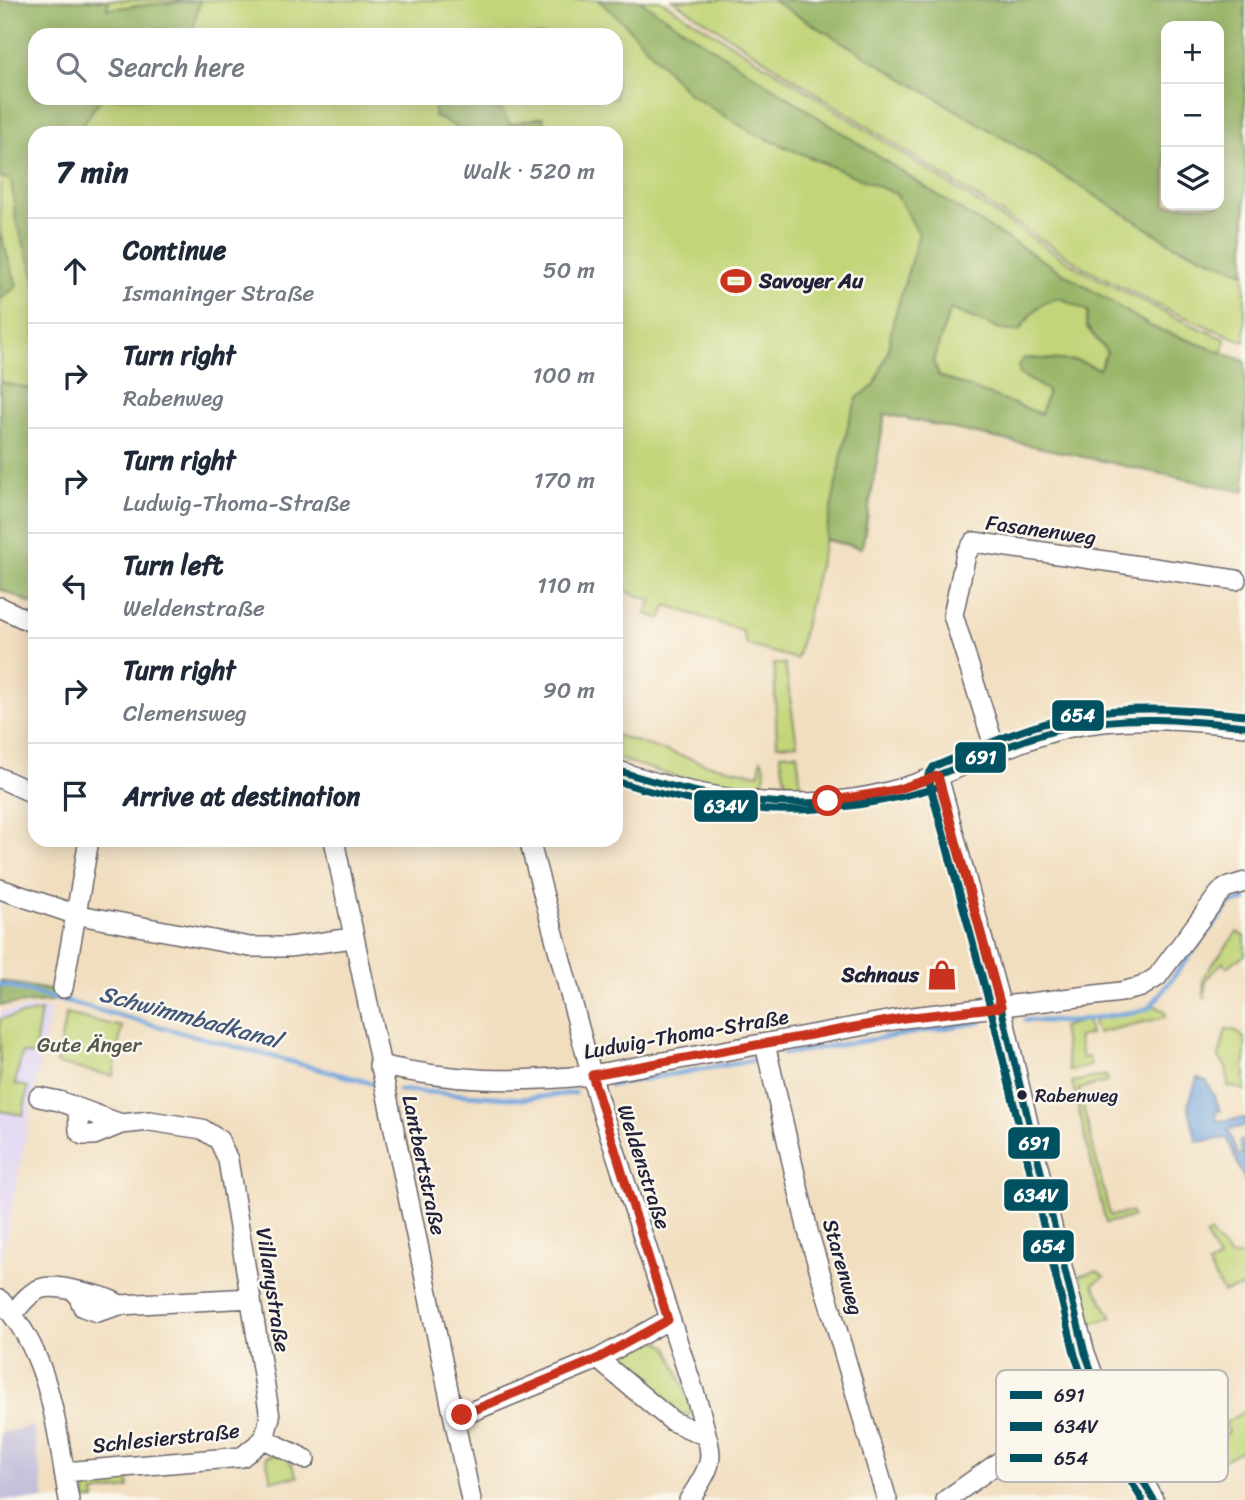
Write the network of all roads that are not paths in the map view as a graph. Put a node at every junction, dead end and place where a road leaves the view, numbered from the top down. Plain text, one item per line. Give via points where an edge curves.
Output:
1 (1236, 580) dead end
2 (0, 607) edge
3 (28, 621) edge
4 (1245, 726) edge
5 (996, 752) junction
6 (623, 772) edge
7 (938, 776) junction
8 (0, 778) edge
9 (28, 791) edge
10 (88, 847) edge
11 (335, 847) edge
12 (531, 847) edge
13 (1245, 882) edge
14 (0, 889) edge
15 (74, 914) junction
16 (352, 938) junction
17 (63, 988) dead end
18 (1001, 1007) junction
19 (765, 1044) junction
20 (379, 1065) junction
21 (592, 1075) junction
22 (38, 1097) dead end
23 (251, 1298) junction
24 (6, 1307) edge
25 (668, 1320) junction
26 (597, 1359) junction
27 (1091, 1370) edge
28 (456, 1418) junction
29 (706, 1436) junction
30 (264, 1440) junction
31 (305, 1459) dead end
32 (996, 1464) edge
33 (64, 1472) junction
34 (1144, 1482) edge
35 (69, 1500) edge
36 (471, 1500) edge
37 (689, 1500) edge
38 (887, 1500) edge
39 (946, 1500) edge
40 (1154, 1500) edge

1 - 5 street, Fasanenweg via 974,542 966,554 953,615
2 - 3 street
4 - 5 street via 1174,719 1109,721 1063,729
5 - 7 street
6 - 7 street via 680,790 777,802 862,798
7 - 18 street
8 - 9 street
10 - 15 street
11 - 16 street, Lantbertstraße
12 - 21 street, Weldenstraße
13 - 18 street, Ludwig-Thoma-Straße via 1224,888 1164,970 1141,987
14 - 15 street
15 - 16 street via 250,947
15 - 17 street
16 - 20 street, Lantbertstraße
18 - 19 street, Ludwig-Thoma-Straße via 904,1018
18 - 27 street via 1060,1262
19 - 21 street, Ludwig-Thoma-Straße
19 - 38 street, Starenweg via 808,1231
20 - 21 street, Ludwig-Thoma-Straße via 495,1082
20 - 28 street, Lantbertstraße
21 - 25 street, Weldenstraße
22 - 23 street, Villanystraße via 121,1124 150,1121 214,1135 224,1148
23 - 24 street via 87,1311 76,1291 45,1286
23 - 30 street, Villanystraße via 270,1417
24 - 33 street via 39,1359
25 - 26 street
25 - 29 street, Weldenstraße
26 - 28 street
26 - 29 street via 672,1421
28 - 36 street, Lantbertstraße
29 - 37 street, Weldenstraße via 712,1462
30 - 31 street, Schlesierstraße
30 - 33 street, Schlesierstraße via 242,1457
32 - 39 street
33 - 35 street
34 - 40 street

